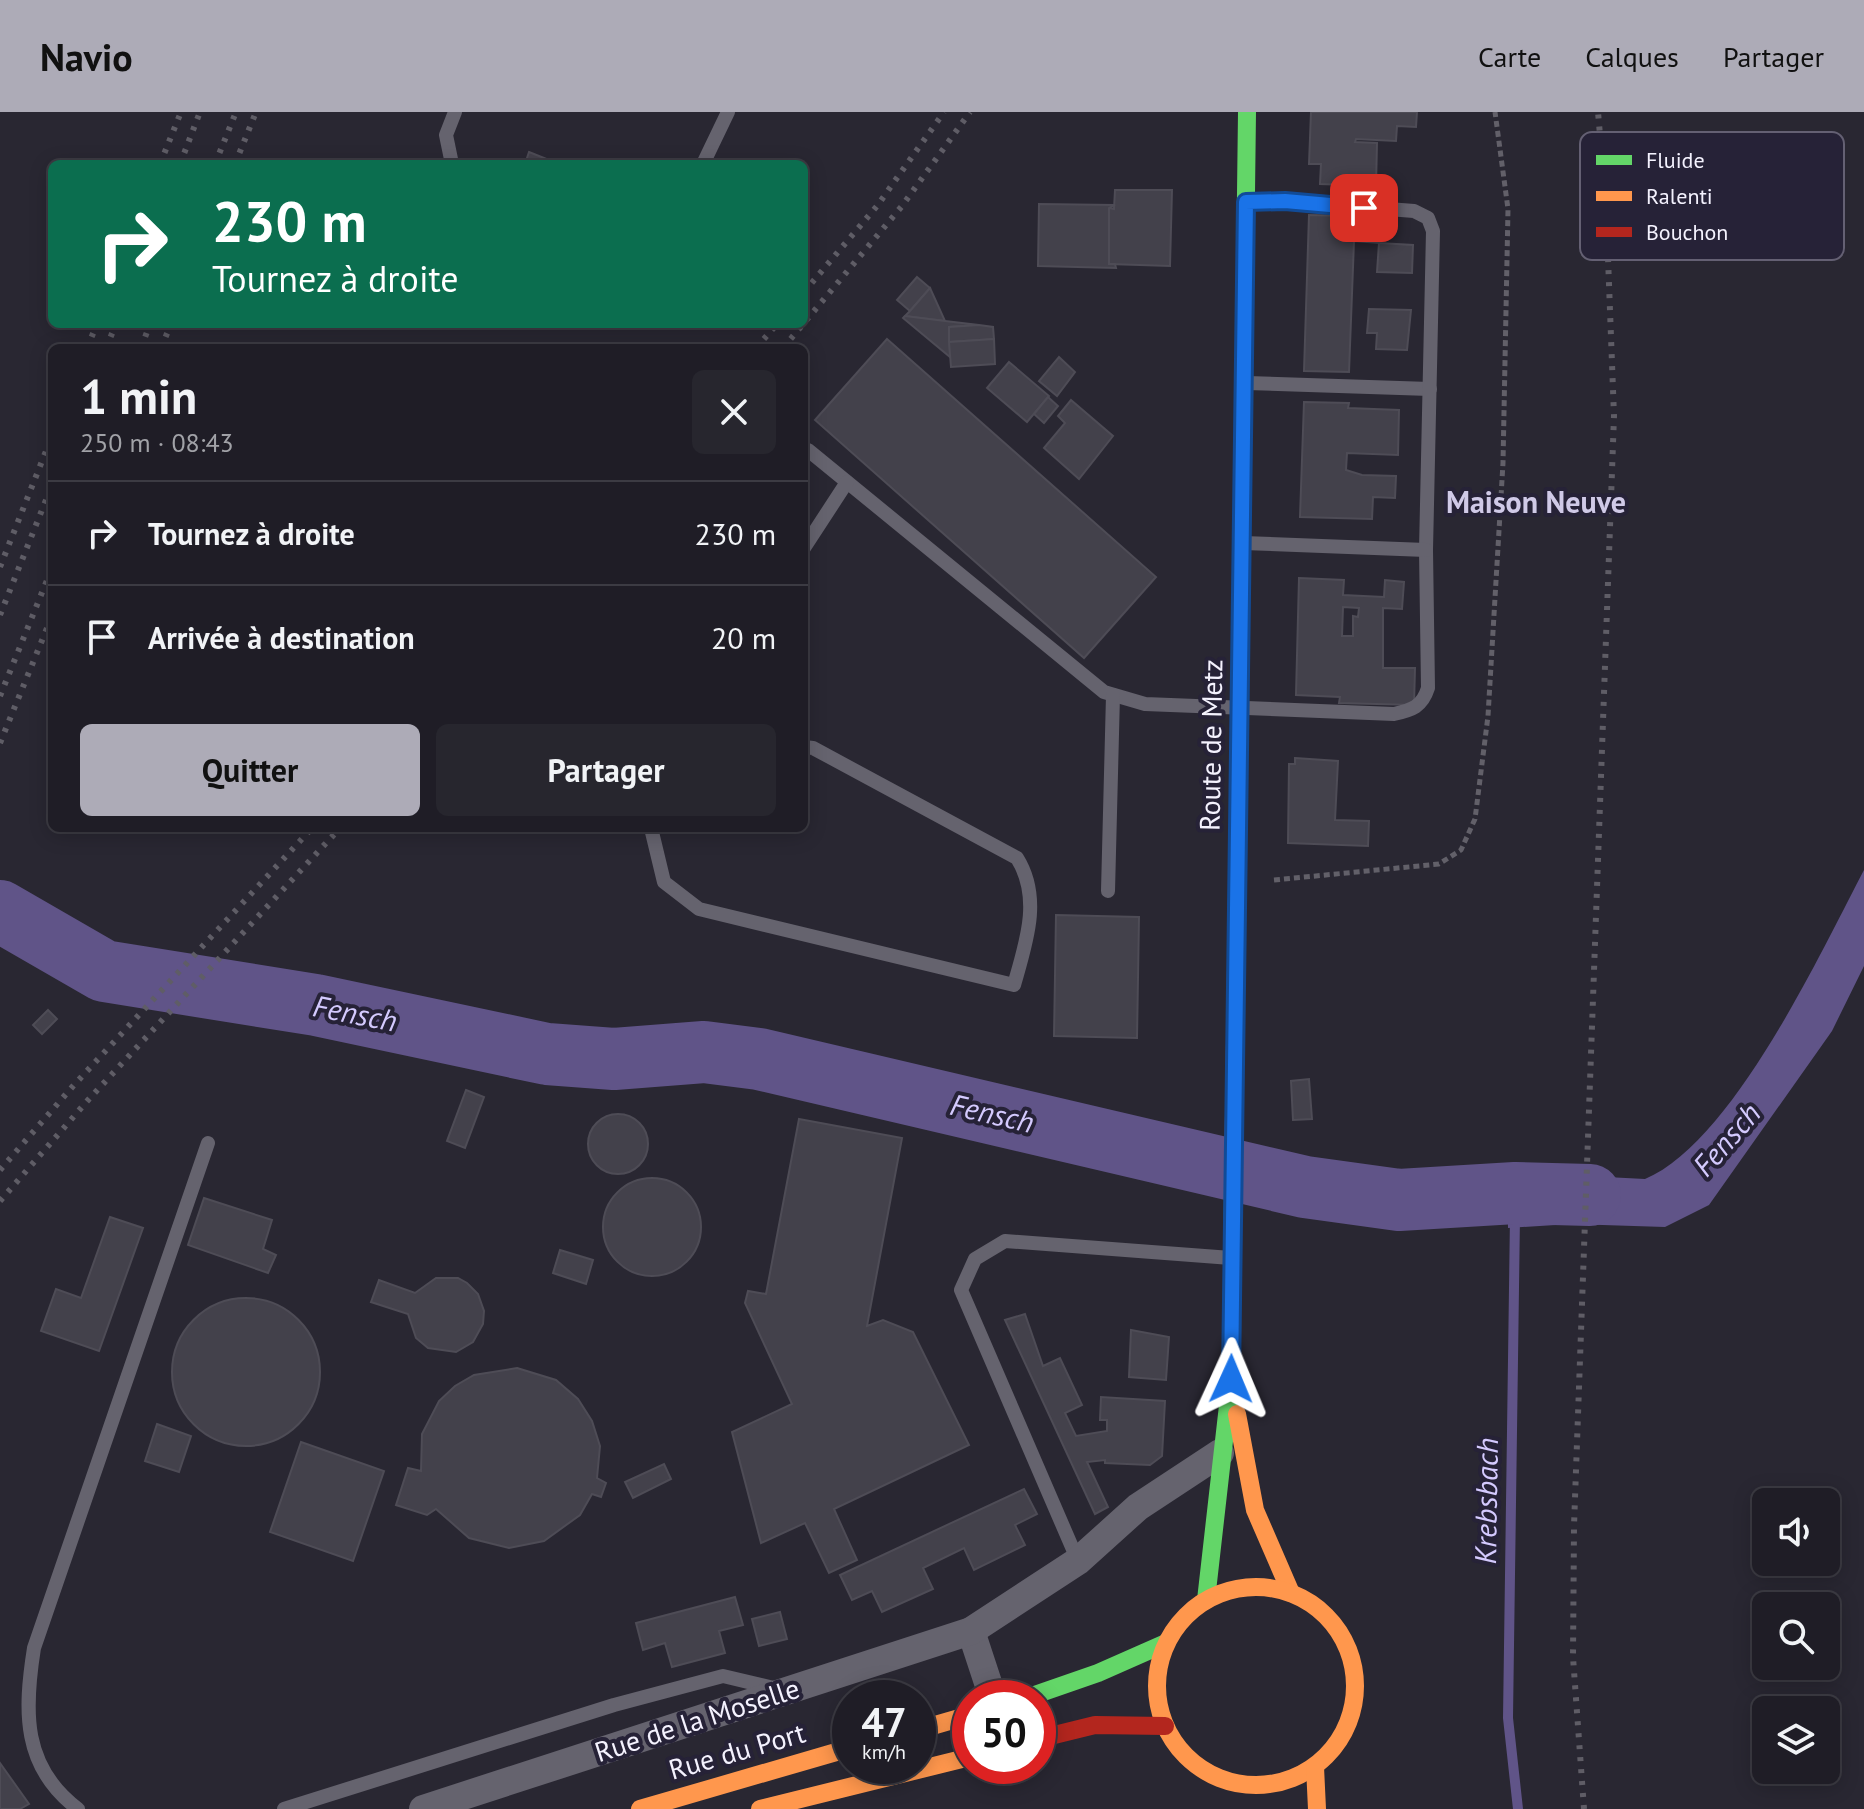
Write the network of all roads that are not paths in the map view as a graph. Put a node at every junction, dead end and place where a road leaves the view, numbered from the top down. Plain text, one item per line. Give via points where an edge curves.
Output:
1 (455, 112) edge
2 (728, 112) edge
3 (1247, 112) edge
4 (451, 160) edge
5 (705, 160) edge
6 (1246, 202) junction
7 (1244, 382) junction
8 (1430, 389) junction
9 (808, 450) dead end
10 (847, 482) junction
11 (808, 542) edge
12 (1242, 543) junction
13 (1426, 550) junction
14 (1113, 695) junction
15 (1240, 708) junction
16 (808, 747) edge
17 (652, 832) edge
18 (1108, 891) dead end
19 (208, 1143) dead end
20 (1232, 1258) junction
21 (1231, 1379) junction
22 (1220, 1453) junction
23 (1078, 1561) junction
24 (1291, 1593) junction
25 (1206, 1600) junction
26 (971, 1631) junction
27 (1166, 1643) junction
28 (987, 1680) edge
29 (1056, 1688) edge
30 (786, 1691) junction
31 (1165, 1726) junction
32 (1056, 1735) edge
33 (832, 1753) edge
34 (952, 1761) edge
35 (1315, 1767) junction
36 (832, 1777) edge
37 (1251, 1786) junction
38 (78, 1809) edge
39 (284, 1809) edge
40 (423, 1809) edge
41 (640, 1809) edge
42 (741, 1809) edge
43 (760, 1809) edge
44 (1265, 1809) edge
45 (1317, 1809) edge

1 - 4 lane via 446,135
2 - 5 lane
3 - 6 main road, Route de Metz
6 - 7 main road, Route de Metz
6 - 8 lane via 1414,211 1428,218 1433,231
7 - 8 lane
7 - 12 main road, Route de Metz
8 - 13 lane
9 - 10 lane
10 - 11 lane
10 - 14 lane
12 - 13 lane
12 - 15 main road, Route de Metz
13 - 15 lane via 1428,688 1423,702 1394,714
14 - 15 lane via 1145,704
14 - 18 lane
15 - 20 main road, Route de Metz
16 - 17 lane via 1017,858 1028,876 1030,928 1014,985 699,909 664,882
19 - 38 lane via 34,1648 26,1697 31,1746 61,1796
20 - 21 main road, Route de Metz
20 - 23 lane via 1005,1241 975,1259 961,1290
21 - 22 main road, Route de Metz
21 - 24 main road, Route de Metz via 1255,1510
22 - 23 street, Rue de la Moselle via 1138,1507
22 - 25 main road, Route de Metz
23 - 26 street, Rue de la Moselle
24 - 25 main road via 1263,1587 1233,1589
24 - 35 main road via 1334,1624 1354,1671 1356,1697 1349,1723 1335,1748
25 - 27 main road
26 - 28 street
26 - 30 street, Rue de la Moselle
27 - 29 main road
27 - 31 main road via 1157,1671 1157,1699
30 - 39 lane via 723,1676
30 - 40 street, Rue de la Moselle
31 - 32 main road via 1095,1725
31 - 37 main road via 1199,1769
33 - 41 main road, Rue du Port
34 - 43 main road
35 - 37 main road via 1295,1778
35 - 45 main road
36 - 42 main road
37 - 44 main road

